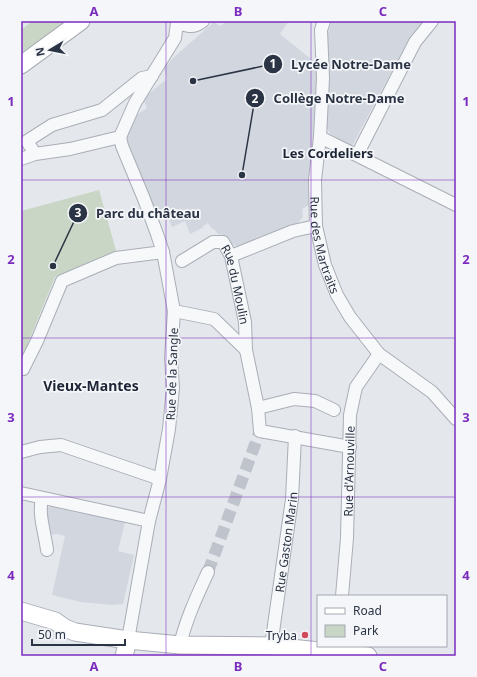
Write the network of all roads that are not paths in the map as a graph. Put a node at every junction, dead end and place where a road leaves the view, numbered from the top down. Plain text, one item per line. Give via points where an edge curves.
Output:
1 (82, 21) edge
2 (204, 21) edge
3 (324, 21) edge
4 (432, 21) edge
5 (176, 22) edge
6 (21, 64) edge
7 (152, 76) junction
8 (120, 137) junction
9 (320, 137) junction
10 (35, 154) junction
11 (358, 155) junction
12 (21, 159) edge
13 (456, 205) edge
14 (316, 226) junction
15 (163, 252) junction
16 (231, 256) junction
17 (182, 261) dead end
18 (174, 311) junction
19 (246, 350) junction
20 (379, 354) junction
21 (21, 369) edge
22 (258, 408) junction
23 (334, 410) dead end
24 (456, 419) edge
25 (295, 436) junction
26 (350, 447) junction
27 (21, 452) edge
28 (160, 479) junction
29 (21, 493) edge
30 (42, 498) junction
31 (149, 521) junction
32 (47, 550) dead end
33 (208, 572) tunnel mouth
34 (342, 595) edge
35 (21, 611) edge
36 (180, 645) junction
37 (271, 646) junction
38 (126, 648) edge
39 (242, 651) edge
40 (341, 652) edge
41 (368, 656) edge

1 - 6 main road
2 - 5 street via 197,26 189,27
3 - 9 street, Rue des Martraits via 321,30 323,78
4 - 11 street via 415,42
5 - 7 street via 175,38
7 - 8 street via 135,103
7 - 10 street via 142,78 102,110 52,125 27,141
8 - 10 street
8 - 15 street, Rue de la Sangle
9 - 11 street
9 - 14 street, Rue des Martraits via 315,180
10 - 12 street
11 - 13 street
14 - 16 street via 293,231
14 - 20 street, Rue des Martraits via 325,265 337,296
15 - 18 street, Rue de la Sangle
15 - 21 street via 116,258 62,280 37,341
16 - 17 street, Rue du Moulin via 223,242 212,242
16 - 19 street, Rue du Moulin via 245,322
18 - 19 street via 214,318
18 - 28 street, Rue de la Sangle via 171,358 172,406
19 - 22 street, Rue du Moulin
20 - 24 street, Rue des Martraits via 432,392
20 - 26 street, Rue d'Arnouville via 356,388 350,415
22 - 23 street via 294,399 316,402
22 - 25 street, Rue du Moulin via 260,431
25 - 26 street
25 - 37 street, Rue Gaston Marin via 292,499
26 - 34 street, Rue d'Arnouville
27 - 28 street via 61,445
28 - 31 street, Rue de la Sangle
29 - 30 street
30 - 31 street
30 - 32 street via 41,518
31 - 38 street, Rue de la Sangle
33 - 36 street via 192,608
35 - 38 main road
36 - 38 main road
36 - 39 main road
37 - 39 main road
37 - 40 main road
40 - 41 main road

